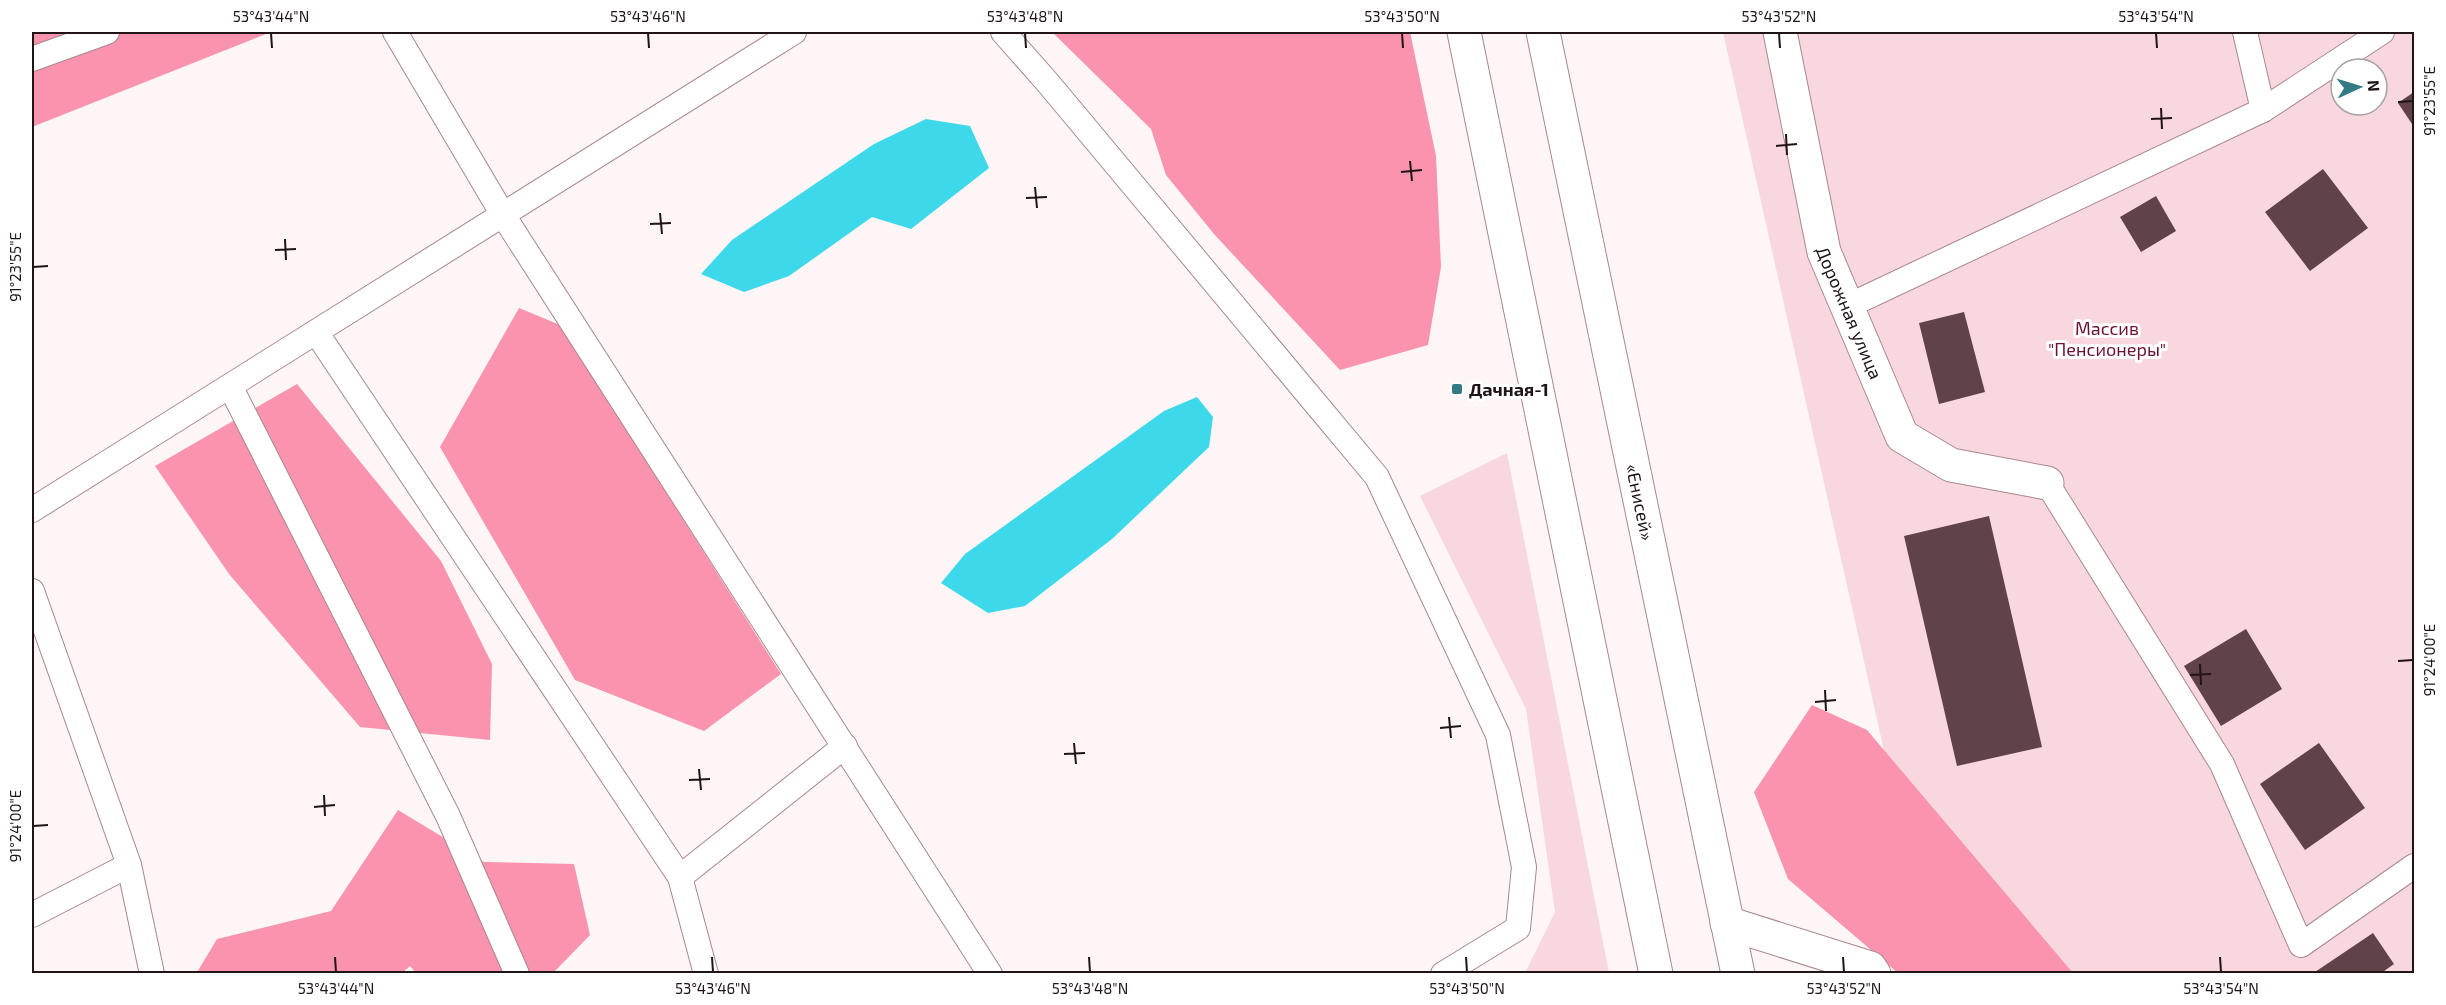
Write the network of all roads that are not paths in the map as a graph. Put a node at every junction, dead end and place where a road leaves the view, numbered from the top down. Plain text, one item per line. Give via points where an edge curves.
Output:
1 (107, 32) edge
2 (394, 32) edge
3 (794, 32) edge
4 (1003, 32) edge
5 (1464, 32) edge
6 (1543, 32) edge
7 (1780, 32) edge
8 (2245, 32) edge
9 (2382, 32) edge
10 (32, 60) edge
11 (2263, 110) junction
12 (502, 215) junction
13 (1846, 307) junction
14 (316, 332) junction
15 (230, 386) junction
16 (2047, 483) joint
17 (32, 510) edge
18 (32, 591) edge
19 (845, 746) junction
20 (129, 865) junction
21 (2415, 866) edge
22 (680, 877) junction
23 (32, 915) edge
24 (1727, 923) junction
25 (152, 974) edge
26 (518, 974) edge
27 (706, 974) edge
28 (990, 974) edge
29 (1443, 974) edge
30 (1656, 974) edge
31 (1738, 974) edge
32 (1874, 974) edge

1 - 10 lane
2 - 12 lane
3 - 12 lane
4 - 29 lane via 1377,477 1498,735 1524,867 1518,928
5 - 30 main road
6 - 24 main road, «Енисей»
7 - 13 main road, Дорожная улица via 1824,252
8 - 11 lane
9 - 11 lane
11 - 13 lane
12 - 14 lane
12 - 19 lane
13 - 16 main road, Дорожная улица via 1902,436 1951,465
14 - 15 lane
14 - 22 lane
15 - 17 lane
15 - 26 lane via 448,816
16 - 21 lane via 2222,764 2301,945
18 - 20 lane
19 - 22 lane
19 - 28 lane
20 - 23 lane
20 - 25 lane
22 - 27 lane
24 - 31 main road, «Енисей»
24 - 32 main road via 1870,968

